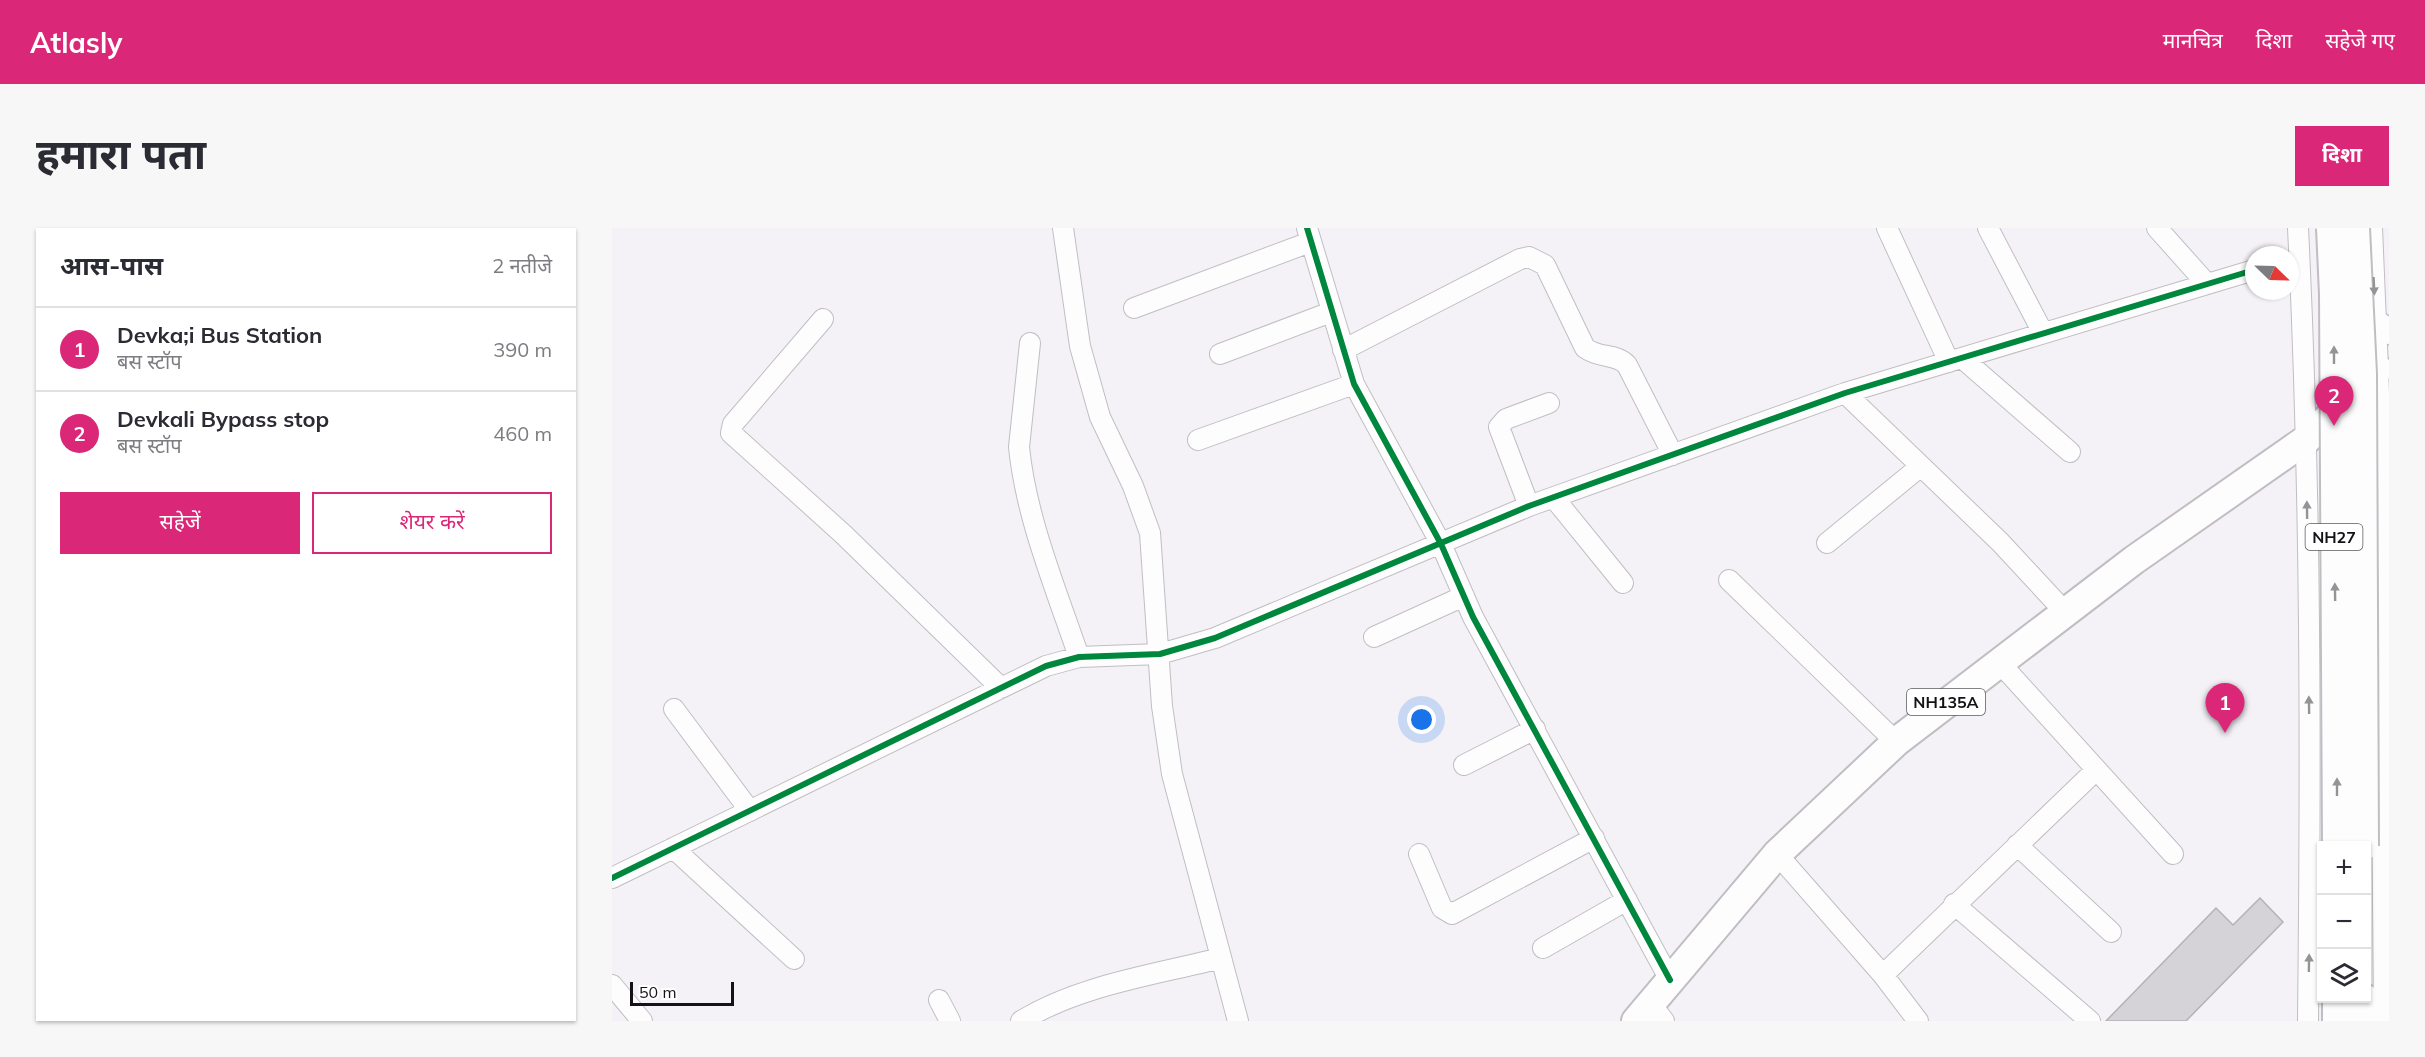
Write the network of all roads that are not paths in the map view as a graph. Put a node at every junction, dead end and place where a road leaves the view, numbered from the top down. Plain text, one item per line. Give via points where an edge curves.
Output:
1 (1063, 228) edge
2 (1887, 228) edge
3 (1988, 228) edge
4 (2157, 228) edge
5 (2331, 228) edge
6 (2355, 228) edge
7 (2372, 228) edge
8 (2296, 230) edge
9 (1309, 235) edge
10 (2295, 246) edge
11 (2245, 273) edge
12 (2207, 284) junction
13 (2298, 300) edge
14 (1134, 308) dead end
15 (1332, 312) junction
16 (823, 320) dead end
17 (2383, 327) edge
18 (2043, 333) junction
19 (1030, 343) dead end
20 (1343, 350) junction
21 (1220, 354) dead end
22 (1956, 360) junction
23 (2384, 364) edge
24 (1354, 384) junction
25 (1845, 393) junction
26 (1550, 403) dead end
27 (2307, 438) junction
28 (1198, 440) dead end
29 (2070, 452) dead end
30 (1673, 455) junction
31 (1921, 466) junction
32 (1554, 498) junction
33 (1529, 506) junction
34 (1827, 543) dead end
35 (1441, 544) junction
36 (1729, 580) dead end
37 (1623, 583) dead end
38 (1464, 596) junction
39 (2066, 612) junction
40 (1374, 637) dead end
41 (1160, 654) junction
42 (1078, 657) junction
43 (1999, 662) junction
44 (1001, 688) junction
45 (674, 709) dead end
46 (1534, 729) junction
47 (1896, 742) junction
48 (1464, 765) dead end
49 (2095, 771) junction
50 (750, 811) junction
51 (1594, 838) junction
52 (2337, 841) edge
53 (2364, 841) edge
54 (2017, 845) junction
55 (673, 848) junction
56 (1419, 854) dead end
57 (1777, 854) junction
58 (2173, 854) dead end
59 (612, 878) edge
60 (1627, 900) junction
61 (1954, 904) junction
62 (2111, 932) dead end
63 (1543, 948) dead end
64 (794, 959) dead end
65 (1211, 960) junction
66 (1883, 975) junction
67 (1670, 980) junction
68 (612, 986) edge
69 (939, 1000) dead end
70 (2337, 1003) edge
71 (2364, 1003) edge
72 (1650, 1015) edge
73 (642, 1021) edge
74 (950, 1021) edge
75 (1021, 1021) edge
76 (1238, 1021) edge
77 (1918, 1021) edge
78 (2090, 1021) edge
79 (2308, 1021) edge
80 (2337, 1021) edge
81 (2364, 1021) edge
82 (2384, 1021) edge

1 - 41 street via 1080,346 1100,417 1150,533
2 - 22 street
3 - 18 street
4 - 12 street
52 -> 5 highway, NH27, bridge
6 - 53 highway, NH27, bridge via 2362,374
7 -> 17 street
8 - 10 street
9 - 14 street
9 - 15 street
11 - 12 street
12 - 18 street
13 - 27 street
15 - 20 street
15 - 21 street
16 - 44 street via 733,424 732,433 860,549
17 - 23 street
18 - 22 street
19 - 42 street via 1019,447 1021,462 1039,535
20 - 24 street
20 - 30 street via 1520,259 1535,259 1545,265 1585,348 1594,355 1616,357 1627,365
22 - 25 street
22 - 29 street
23 - 27 highway, NH135A
23 - 82 street
24 - 28 street
24 - 35 street
25 - 30 street
25 - 31 street
26 - 33 street via 1506,419 1500,427
27 - 39 highway, NH135A
79 -> 27 street
30 - 32 street
31 - 34 street
31 - 39 street
32 - 33 street
32 - 37 street
33 - 35 street
35 - 38 street
35 - 41 street via 1215,638
36 - 47 street
38 - 40 street
38 - 46 street
39 - 43 highway, NH135A
41 - 42 street
41 - 65 street via 1162,706 1172,774
42 - 44 street via 1046,666
43 - 47 highway, NH135A
43 - 49 street
44 - 50 street
45 - 50 street
46 - 48 street
46 - 51 street
47 - 57 highway, NH135A
49 - 54 street
49 - 58 street
50 - 55 street
51 - 56 street via 1452,914 1442,908
51 - 60 street
54 - 61 street
54 - 62 street
55 - 59 street
55 - 64 street
57 - 66 street
57 - 67 highway, NH135A
60 - 63 street
60 - 67 street
61 - 66 street
61 - 78 street
65 - 75 street via 1089,991 1054,1003
65 - 76 street
66 - 77 street
67 - 72 highway, NH135A
68 - 73 street
69 - 74 street
70 - 80 highway
71 - 81 highway

